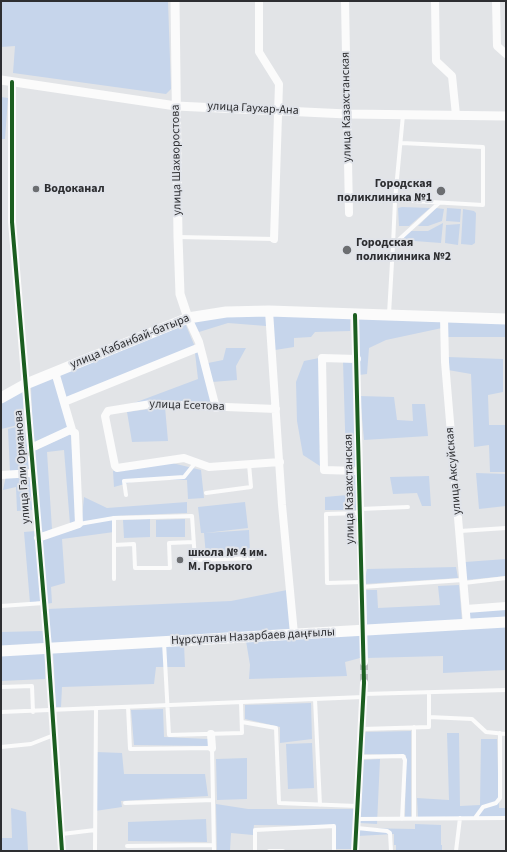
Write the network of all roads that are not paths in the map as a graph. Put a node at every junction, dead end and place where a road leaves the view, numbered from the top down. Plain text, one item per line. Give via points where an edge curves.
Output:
1 (176, 1) edge
2 (259, 1) edge
3 (345, 1) edge
4 (435, 1) edge
5 (496, 1) edge
6 (506, 54) edge
7 (1, 80) edge
8 (12, 82) junction
9 (176, 106) junction
10 (280, 111) junction
11 (348, 114) junction
12 (403, 114) junction
13 (456, 115) junction
14 (506, 116) edge
15 (402, 143) junction
16 (395, 200) junction
17 (439, 203) junction
18 (348, 213) dead end
19 (178, 237) junction
20 (274, 239) joint
21 (393, 245) junction
22 (269, 311) junction
23 (355, 314) junction
24 (389, 316) junction
25 (444, 317) junction
26 (188, 318) junction
27 (506, 318) edge
28 (200, 347) junction
29 (357, 359) junction
30 (55, 372) junction
31 (26, 384) junction
32 (1, 398) edge
33 (64, 402) junction
34 (216, 408) junction
35 (276, 409) junction
36 (72, 430) junction
37 (30, 448) junction
38 (196, 462) junction
39 (280, 462) junction
40 (249, 464) junction
41 (359, 471) junction
42 (33, 473) junction
43 (1, 475) edge
44 (206, 493) dead end
45 (126, 495) dead end
46 (408, 507) dead end
47 (360, 511) junction
48 (114, 518) junction
49 (79, 524) junction
50 (506, 528) edge
51 (459, 531) junction
52 (38, 538) junction
53 (194, 542) junction
54 (114, 545) junction
55 (254, 558) dead end
56 (506, 578) edge
57 (114, 579) dead end
58 (464, 582) junction
59 (362, 585) junction
60 (44, 603) junction
61 (1, 606) edge
62 (506, 606) edge
63 (466, 609) junction
64 (506, 622) edge
65 (467, 624) junction
66 (364, 630) junction
67 (294, 634) junction
68 (164, 642) junction
69 (48, 648) junction
70 (1, 651) edge
71 (364, 662) tunnel mouth
72 (364, 683) tunnel mouth
73 (1, 687) edge
74 (506, 690) edge
75 (429, 693) junction
76 (363, 696) junction
77 (315, 699) junction
78 (241, 702) junction
79 (167, 705) junction
80 (128, 706) junction
81 (96, 708) junction
82 (52, 711) junction
83 (1, 712) edge
84 (34, 712) junction
85 (429, 717) junction
86 (242, 722) junction
87 (414, 727) junction
88 (361, 729) junction
89 (211, 734) junction
90 (500, 734) junction
91 (506, 734) edge
92 (54, 735) junction
93 (1, 747) edge
94 (212, 748) junction
95 (360, 757) junction
96 (213, 800) junction
97 (125, 803) dead end
98 (320, 805) junction
99 (357, 806) junction
100 (402, 818) junction
101 (414, 818) junction
102 (460, 818) junction
103 (475, 818) junction
104 (506, 818) edge
105 (357, 819) junction
106 (356, 828) junction
107 (95, 830) junction
108 (62, 834) junction
109 (214, 845) junction
110 (127, 846) dead end
111 (62, 851) edge
112 (95, 851) edge
113 (214, 851) edge
114 (255, 851) edge
115 (269, 851) edge
116 (283, 851) edge
117 (334, 851) edge
118 (355, 851) edge
119 (391, 851) edge
120 (456, 851) edge

1 - 9 street, улица Шахворостова
2 - 10 street via 259,52 280,84
3 - 11 street, улица Казахстанская
4 - 13 street via 436,61 452,76
5 - 6 street via 497,46
7 - 8 street, улица Гаухар-Ана
8 - 9 street, улица Гаухар-Ана
8 - 31 street, улица Гали Орманова via 12,222
9 - 10 street, улица Гаухар-Ана
9 - 19 street, улица Шахворостова
10 - 11 street, улица Гаухар-Ана
10 - 20 street
11 - 12 street, улица Гаухар-Ана
11 - 18 street, улица Казахстанская
12 - 13 street, улица Гаухар-Ана
12 - 15 lane
13 - 14 street, улица Гаухар-Ана
15 - 16 lane
15 - 17 lane via 483,147 483,206
16 - 17 lane
16 - 21 lane
17 - 21 lane
19 - 20 lane
19 - 26 street, улица Шахворостова via 180,294
21 - 24 lane
22 - 23 main road, улица Кабанбай-батыра
22 - 26 main road, улица Кабанбай-батыра via 226,312
22 - 35 street
23 - 24 main road, улица Кабанбай-батыра
23 - 29 street, улица Казахстанская
24 - 25 main road, улица Кабанбай-батыра
25 - 27 main road, улица Кабанбай-батыра
25 - 51 street, улица Аксуйская via 445,362
26 - 28 street
26 - 30 main road, улица Кабанбай-батыра
28 - 33 street
28 - 34 street
29 - 41 street, улица Казахстанская
29 - 41 street via 322,358 324,470
30 - 31 main road, улица Кабанбай-батыра
30 - 33 street
31 - 32 main road, улица Кабанбай-батыра
31 - 37 street, улица Гали Орманова
33 - 36 street
34 - 35 street, улица Есетова
34 - 38 street, улица Есетова via 151,404 106,413 117,468 184,458
35 - 39 street
36 - 37 street
36 - 49 street via 75,433
37 - 42 street, улица Гали Орманова
38 - 40 street, улица Есетова via 209,467
38 - 45 lane via 184,478 124,481
39 - 40 street, улица Есетова
39 - 67 street
40 - 44 lane via 251,487
41 - 47 street, улица Казахстанская
42 - 43 street
42 - 52 street, улица Гали Орманова
46 - 47 lane
47 - 59 street, улица Казахстанская
47 - 59 lane via 326,514 327,583
48 - 49 lane
48 - 53 lane via 192,516
48 - 54 lane
49 - 52 street
50 - 51 lane
51 - 58 street, улица Аксуйская
52 - 60 street, улица Гали Орманова
53 - 54 lane via 169,543 170,568 135,568 134,544
53 - 55 lane via 195,560
54 - 57 lane
56 - 58 lane
58 - 59 lane
58 - 63 street, улица Аксуйская
59 - 66 street, улица Казахстанская
60 - 61 lane
60 - 69 street, улица Гали Орманова
62 - 63 street
63 - 65 street, улица Аксуйская
64 - 65 main road, Нұрсұлтан Назарбаев даңғылы
65 - 66 main road, Нұрсұлтан Назарбаев даңғылы
66 - 67 main road, Нұрсұлтан Назарбаев даңғылы
66 - 71 street, улица Казахстанская
67 - 68 main road, Нұрсұлтан Назарбаев даңғылы
68 - 69 main road, Нұрсұлтан Назарбаев даңғылы
68 - 79 lane
69 - 70 main road, Нұрсұлтан Назарбаев даңғылы
69 - 82 street, улица Гали Орманова
72 - 76 street
73 - 84 lane via 32,686
74 - 75 lane
75 - 76 lane
75 - 85 lane
76 - 77 lane
76 - 88 street
77 - 78 lane
77 - 98 lane
78 - 79 lane
78 - 86 lane
79 - 80 lane
79 - 89 lane via 169,735
80 - 81 lane
80 - 94 lane via 130,749
81 - 82 lane
81 - 107 lane
82 - 84 lane
82 - 92 street, улица Гали Орманова
83 - 84 lane
85 - 87 lane via 429,727
85 - 90 lane via 472,719 486,732
86 - 89 lane via 242,733
86 - 98 lane via 276,728 279,803
87 - 88 lane
87 - 101 lane
88 - 95 street
89 - 94 street
90 - 91 lane
90 - 103 lane via 500,798 496,803 483,807
92 - 93 lane via 31,744
92 - 108 street, улица Гали Орманова
94 - 96 lane
95 - 99 street
95 - 100 lane via 403,756 405,760
96 - 97 lane
96 - 109 lane
98 - 99 lane
99 - 105 street
100 - 101 lane
100 - 105 lane
101 - 102 lane
102 - 103 lane
102 - 120 lane
103 - 104 lane
105 - 106 street
106 - 118 street
106 - 119 lane via 387,831 390,833
107 - 108 lane
107 - 112 lane
108 - 111 street, улица Гали Орманова
109 - 110 lane
109 - 113 lane
114 - 117 lane via 256,830 334,826
115 - 116 lane

